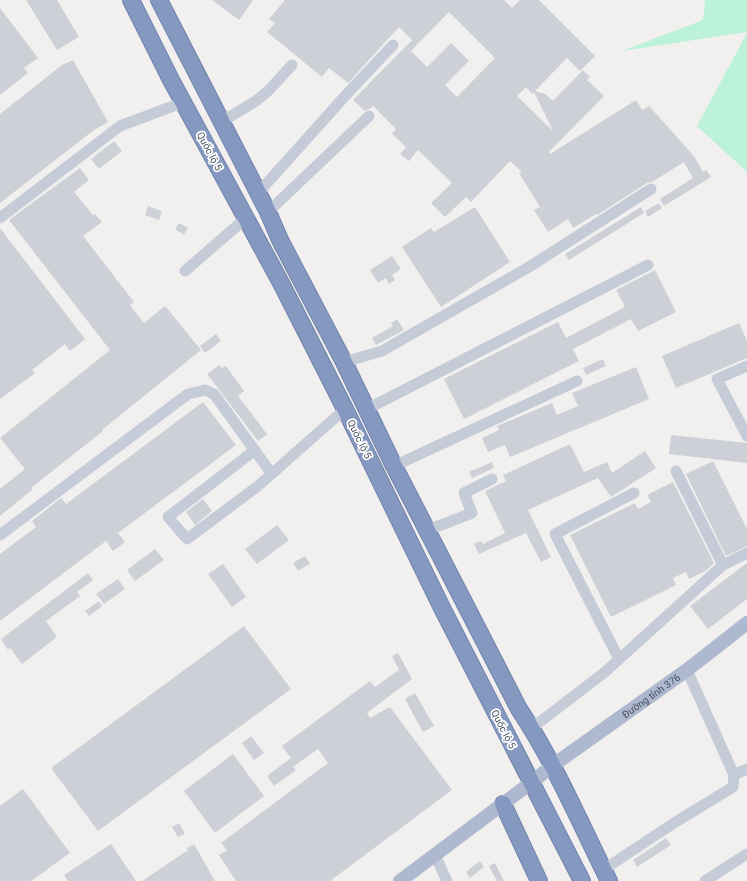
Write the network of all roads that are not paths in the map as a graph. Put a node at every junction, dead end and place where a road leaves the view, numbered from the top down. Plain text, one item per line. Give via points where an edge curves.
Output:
1 (131, 0) edge
2 (159, 0) edge
3 (393, 45) dead end
4 (292, 65) dead end
5 (184, 102) junction
6 (369, 116) dead end
7 (221, 122) junction
8 (651, 190) dead end
9 (258, 193) junction
10 (268, 212) junction
11 (0, 218) edge
12 (246, 218) junction
13 (648, 265) dead end
14 (185, 271) dead end
15 (344, 362) junction
16 (747, 366) edge
17 (577, 381) dead end
18 (345, 409) junction
19 (367, 409) junction
20 (747, 436) edge
21 (255, 450) junction
22 (394, 466) junction
23 (676, 471) dead end
24 (271, 474) junction
25 (492, 479) dead end
26 (634, 494) dead end
27 (428, 530) junction
28 (0, 535) edge
29 (747, 552) edge
30 (723, 565) junction
31 (747, 623) edge
32 (619, 659) junction
33 (686, 670) junction
34 (532, 728) junction
35 (552, 766) junction
36 (747, 769) edge
37 (734, 775) junction
38 (532, 782) junction
39 (503, 804) junction
40 (747, 854) edge
41 (435, 855) junction
42 (606, 876) edge
43 (400, 881) edge
44 (446, 881) edge
45 (539, 881) edge
46 (582, 881) edge
47 (705, 881) edge

1 - 5 highway, Quốc lộ 5
2 - 7 highway, Quốc lộ 5
3 - 9 lane
4 - 7 lane via 256,101
5 - 11 lane via 120,126
5 - 12 highway, Quốc lộ 5
6 - 10 lane
7 - 9 highway, Quốc lộ 5
8 - 15 lane via 528,267 382,351
9 - 10 highway, Quốc lộ 5
10 - 15 highway, Quốc lộ 5
12 - 14 lane
12 - 18 highway, Quốc lộ 5
13 - 19 lane
15 - 19 highway, Quốc lộ 5
16 - 20 lane via 717,379
17 - 22 lane
18 - 24 lane
18 - 38 highway, Quốc lộ 5 via 442,608
19 - 22 highway, Quốc lộ 5
21 - 24 lane
21 - 24 lane via 168,517 187,539
21 - 28 lane via 214,394 205,390 188,394
22 - 27 highway, Quốc lộ 5
23 - 30 lane
25 - 27 lane via 464,493 472,513
26 - 32 lane via 555,534
27 - 34 highway, Quốc lộ 5 via 519,709
29 - 30 lane
30 - 32 lane
31 - 33 main road, Đường tỉnh 376
32 - 34 lane
33 - 35 main road, Đường tỉnh 376
33 - 37 lane
34 - 35 highway, Quốc lộ 5
35 - 38 main road, Đường tỉnh 376
35 - 42 highway, Quốc lộ 5
36 - 37 lane
37 - 42 lane via 733,787 674,823
38 - 39 main road, Đường tỉnh 376
38 - 46 highway, Quốc lộ 5
39 - 41 main road, Đường tỉnh 376
39 - 45 highway
40 - 47 lane
41 - 43 main road, Đường tỉnh 376
41 - 44 lane

